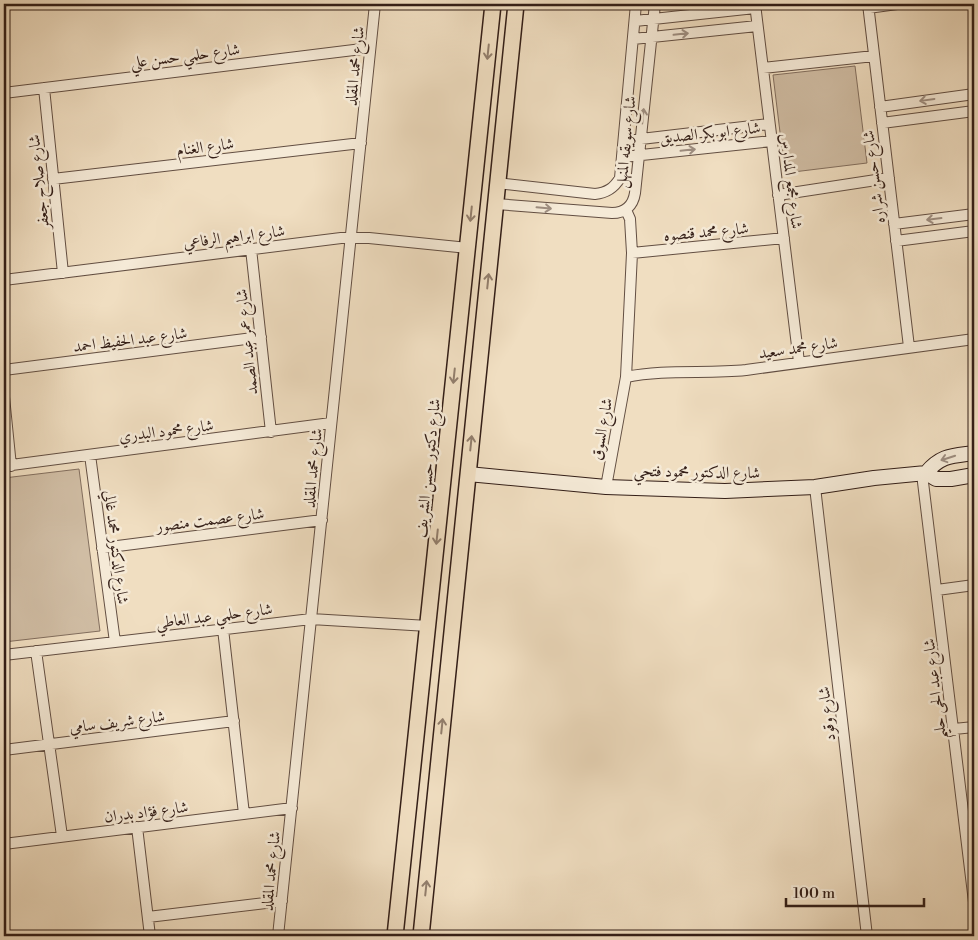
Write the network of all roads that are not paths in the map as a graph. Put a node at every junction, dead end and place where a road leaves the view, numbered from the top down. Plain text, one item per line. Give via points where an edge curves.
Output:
1 (375, 4) edge
2 (493, 4) edge
3 (516, 4) edge
4 (636, 4) edge
5 (655, 4) edge
6 (897, 4) edge
7 (755, 6) edge
8 (868, 6) edge
9 (654, 19) junction
10 (634, 21) junction
11 (757, 26) junction
12 (652, 37) junction
13 (633, 39) junction
14 (370, 48) junction
15 (874, 56) junction
16 (762, 68) junction
17 (44, 88) junction
18 (4, 93) edge
19 (974, 94) edge
20 (880, 107) junction
21 (974, 111) edge
22 (769, 124) junction
23 (882, 124) junction
24 (641, 139) junction
25 (624, 141) junction
26 (772, 141) junction
27 (361, 143) junction
28 (639, 155) junction
29 (622, 157) junction
30 (889, 178) junction
31 (53, 179) junction
32 (497, 183) junction
33 (778, 195) junction
34 (496, 204) junction
35 (626, 210) junction
36 (974, 214) edge
37 (894, 224) junction
38 (974, 231) edge
39 (351, 238) junction
40 (784, 238) junction
41 (896, 241) junction
42 (468, 248) junction
43 (251, 249) junction
44 (632, 253) junction
45 (63, 273) junction
46 (4, 280) edge
47 (261, 337) junction
48 (974, 339) edge
49 (909, 347) junction
50 (799, 362) junction
51 (4, 370) edge
52 (626, 377) junction
53 (4, 397) edge
54 (332, 423) junction
55 (272, 432) junction
56 (974, 453) edge
57 (90, 455) junction
58 (7, 466) edge
59 (924, 473) junction
60 (468, 474) junction
61 (974, 475) edge
62 (606, 487) junction
63 (815, 488) junction
64 (322, 520) junction
65 (102, 548) junction
66 (435, 559) junction
67 (459, 561) junction
68 (974, 585) edge
69 (937, 590) junction
70 (311, 619) junction
71 (428, 626) junction
72 (223, 630) junction
73 (114, 642) junction
74 (36, 651) junction
75 (4, 655) edge
76 (420, 699) junction
77 (444, 701) junction
78 (234, 721) junction
79 (974, 727) edge
80 (954, 729) junction
81 (50, 744) junction
82 (4, 750) edge
83 (292, 808) junction
84 (244, 814) junction
85 (137, 827) junction
86 (970, 835) edge
87 (62, 836) junction
88 (4, 844) edge
89 (282, 900) junction
90 (974, 902) edge
91 (148, 917) junction
92 (150, 936) edge
93 (278, 936) edge
94 (395, 936) edge
95 (420, 936) edge
96 (867, 936) edge

1 - 14 street, شارع محمد المقلد
2 -> 42 main road, شارع دكتور حسن الشريف
3 - 32 main road
4 - 10 street, شارع سويقه المنهل
5 - 9 street, شارع سويقه المنهل
6 - 8 street
7 - 9 street
7 - 11 street, شارع مجمع المدارس
8 - 15 street, شارع حسن شراره
9 - 10 street
9 - 12 street, شارع سويقه المنهل
10 - 13 street, شارع سويقه المنهل
12 -> 11 street
11 - 16 street, شارع مجمع المدارس
12 - 13 street
24 -> 12 street, شارع سويقه المنهل
13 - 25 street, شارع سويقه المنهل
14 - 17 street, شارع حلمي حسن علي
14 - 27 street, شارع محمد المقلد
15 - 16 street
15 - 20 street, شارع حسن شراره
16 - 22 street, شارع مجمع المدارس
17 - 18 street, شارع حلمي حسن علي
17 - 31 street, شارع صلاح جعفر
19 -> 20 street
20 - 23 street, شارع حسن شراره
21 - 23 street
22 - 24 street, شارع ابو بكر الصديق
22 - 26 street, شارع مجمع المدارس
23 - 30 street, شارع حسن شراره
24 - 25 street, شارع ابو بكر الصديق
24 - 28 street, شارع سويقه المنهل
25 - 29 street, شارع سويقه المنهل
28 -> 26 street, شارع ابو بكر الصديق
26 - 33 street, شارع مجمع المدارس
27 - 31 street, شارع الغنام
27 - 39 street, شارع محمد المقلد
28 - 29 street, شارع ابو بكر الصديق
28 - 35 street, شارع سويقه المنهل via 634,197
29 - 32 street, شارع سويقه المنهل via 620,178 613,187 600,194
30 - 33 street
30 - 37 street, شارع حسن شراره
31 - 45 street, شارع صلاح جعفر
32 - 34 main road
33 - 40 street, شارع مجمع المدارس
34 -> 35 street, شارع سويقه المنهل via 612,213
60 -> 34 main road
35 - 44 street, شارع السوق via 631,227
36 -> 37 street
37 - 41 street, شارع حسن شراره
38 - 41 street
39 - 42 street, شارع ابراهيم الرفاعي
39 - 43 street, شارع ابراهيم الرفاعي
39 - 54 street, شارع محمد المقلد
40 - 44 street, شارع محمد قنصوه
40 - 50 street, شارع مجمع المدارس
41 - 49 street, شارع حسن شراره
42 -> 66 main road, شارع دكتور حسن الشريف
43 - 45 street, شارع ابراهيم الرفاعي
43 - 47 street, شارع عمر عبد الصمد
44 - 52 street, شارع السوق
45 - 46 street, شارع ابراهيم الرفاعي
47 - 51 street, شارع عبد الحفيظ احمد
47 - 55 street, شارع عمر عبد الصمد
48 - 49 street, شارع محمد سعيد
49 - 50 street, شارع محمد سعيد
50 - 52 street, شارع محمد سعيد via 721,372 651,372
52 - 62 street, شارع السوق
53 - 58 street
54 - 55 street, شارع محمود البدري
54 - 64 street, شارع محمد المقلد
55 - 57 street, شارع محمود البدري
56 -> 59 street via 948,457
57 - 58 street, شارع محمود البدري
57 - 65 street, شارع الدكتور محمد غالي
59 - 61 street, شارع الدكتور محمود فتحي via 936,479
59 - 63 street, شارع الدكتور محمود فتحي
59 - 69 street, شارع عبد الحى حليم
60 - 62 street, شارع الدكتور محمود فتحي
60 - 67 main road
62 - 63 street, شارع الدكتور محمود فتحي via 724,491
63 - 96 street, شارع وقود
64 - 65 street, شارع عصمت منصور
64 - 70 street, شارع محمد المقلد
65 - 73 street, شارع الدكتور محمد غالي
66 - 67 main road
66 - 71 main road, شارع دكتور حسن الشريف
67 - 77 main road
68 - 69 street
69 - 80 street, شارع عبد الحى حليم
70 - 71 street, شارع حلمي عبد العاطي
70 - 72 street, شارع حلمي عبد العاطي
70 - 83 street, شارع محمد المقلد
71 - 76 main road, شارع دكتور حسن الشريف
72 - 73 street, شارع حلمي عبد العاطي
72 - 78 street
73 - 74 street, شارع حلمي عبد العاطي
74 - 75 street, شارع حلمي عبد العاطي
74 - 81 street
76 - 77 main road
76 - 94 main road, شارع دكتور حسن الشريف
95 -> 77 main road
78 - 81 street, شارع شريف سامي
78 - 84 street
79 - 80 street
80 - 86 street, شارع عبد الحى حليم
81 - 82 street, شارع شريف سامي
81 - 87 street
83 - 84 street, شارع فؤاد بدران
83 - 89 street, شارع محمد المقلد
84 - 85 street, شارع فؤاد بدران
85 - 87 street, شارع فؤاد بدران
85 - 91 street
86 - 90 street, شارع عبد الحى حليم
87 - 88 street, شارع فؤاد بدران
89 - 91 street
89 - 93 street, شارع محمد المقلد
91 - 92 street

